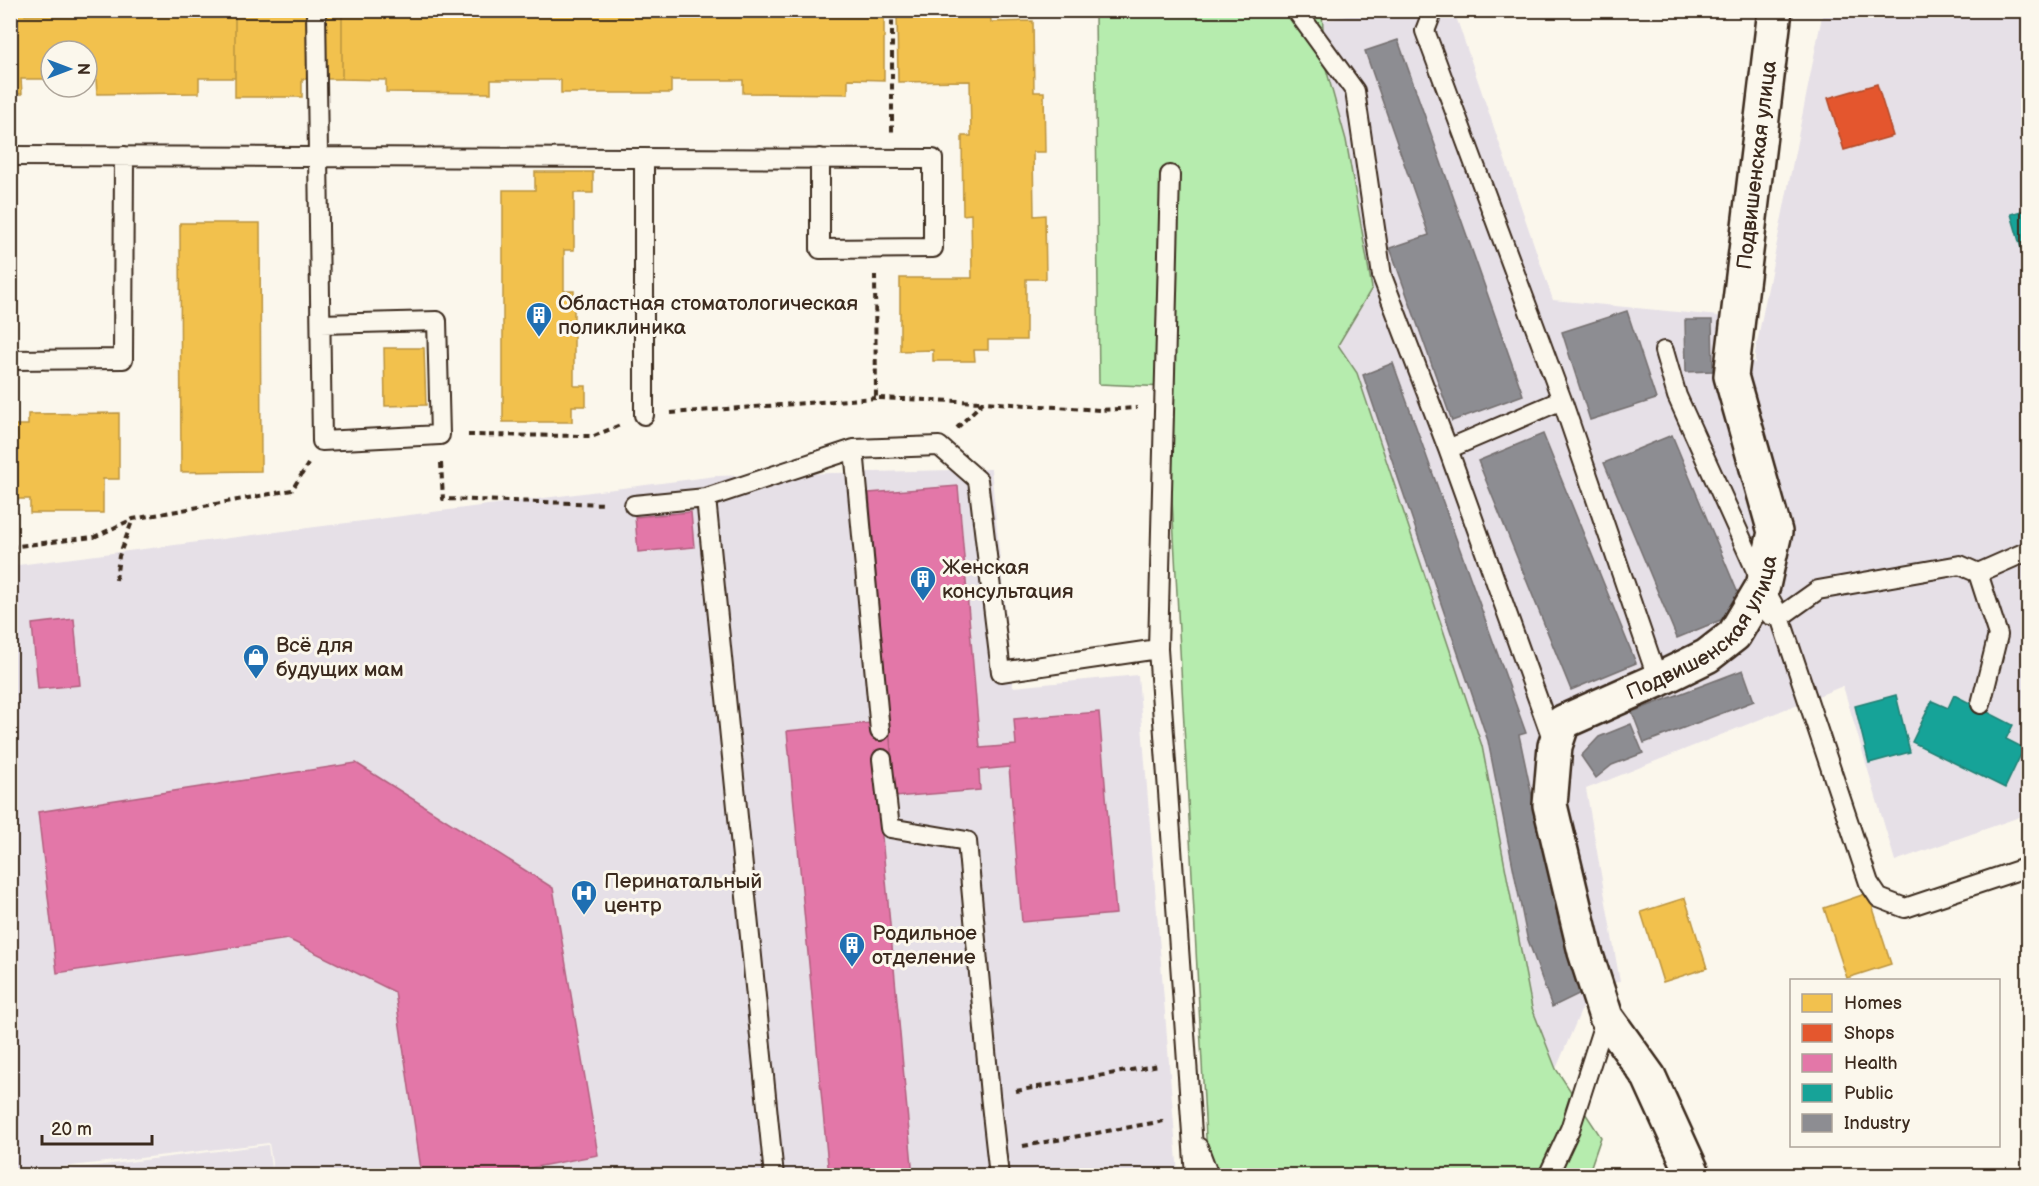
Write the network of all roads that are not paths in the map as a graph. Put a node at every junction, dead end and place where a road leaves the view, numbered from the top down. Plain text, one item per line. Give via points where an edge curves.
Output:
1 (316, 10) edge
2 (1296, 10) edge
3 (1433, 10) edge
4 (1775, 10) edge
5 (10, 156) edge
6 (124, 156) junction
7 (318, 157) junction
8 (644, 158) junction
9 (820, 158) junction
10 (1170, 175) dead end
11 (321, 324) junction
12 (1664, 351) dead end
13 (10, 360) edge
14 (1562, 400) junction
15 (644, 415) dead end
16 (854, 449) junction
17 (1448, 449) junction
18 (706, 498) junction
19 (633, 504) road end
20 (2028, 551) edge
21 (1978, 573) junction
22 (1756, 598) junction
23 (1780, 617) junction
24 (1158, 650) junction
25 (1658, 680) junction
26 (1981, 704) dead end
27 (880, 731) dead end
28 (1555, 746) junction
29 (882, 759) dead end
30 (2028, 867) edge
31 (1606, 1017) junction
32 (1191, 1124) junction
33 (774, 1176) edge
34 (999, 1176) edge
35 (1195, 1176) edge
36 (1209, 1176) edge
37 (1548, 1176) edge
38 (1695, 1176) edge

1 - 7 lane
2 - 17 lane via 1355,91 1382,276
3 - 14 lane via 1425,31
4 - 22 street, Подвишенская улица via 1731,376 1775,532
5 - 6 lane
6 - 7 lane
6 - 13 lane via 123,359
7 - 8 lane
7 - 11 lane
8 - 9 lane
8 - 15 lane
9 - 9 lane via 820,249 933,248 933,159
10 - 24 lane
11 - 11 lane via 322,441 440,435 437,321
12 - 22 lane via 1677,396
14 - 17 lane
14 - 25 lane
16 - 18 lane
16 - 24 lane via 939,446 978,480 1001,672
16 - 27 lane
17 - 28 lane
18 - 19 lane
18 - 33 lane
20 - 21 lane
21 - 23 lane via 1960,565 1818,590
21 - 26 lane via 1998,635
22 - 23 lane
22 - 23 lane
22 - 25 street, Подвишенская улица via 1734,635 1707,656
23 - 30 lane via 1869,883 1879,898 1905,908
24 - 32 lane
25 - 28 street, Подвишенская улица via 1563,722
28 - 31 street, Подвишенская улица via 1550,805
29 - 34 lane via 890,828 967,841
31 - 37 lane via 1570,1129
31 - 38 street, Подвишенская улица via 1649,1077
32 - 35 lane
32 - 36 lane

